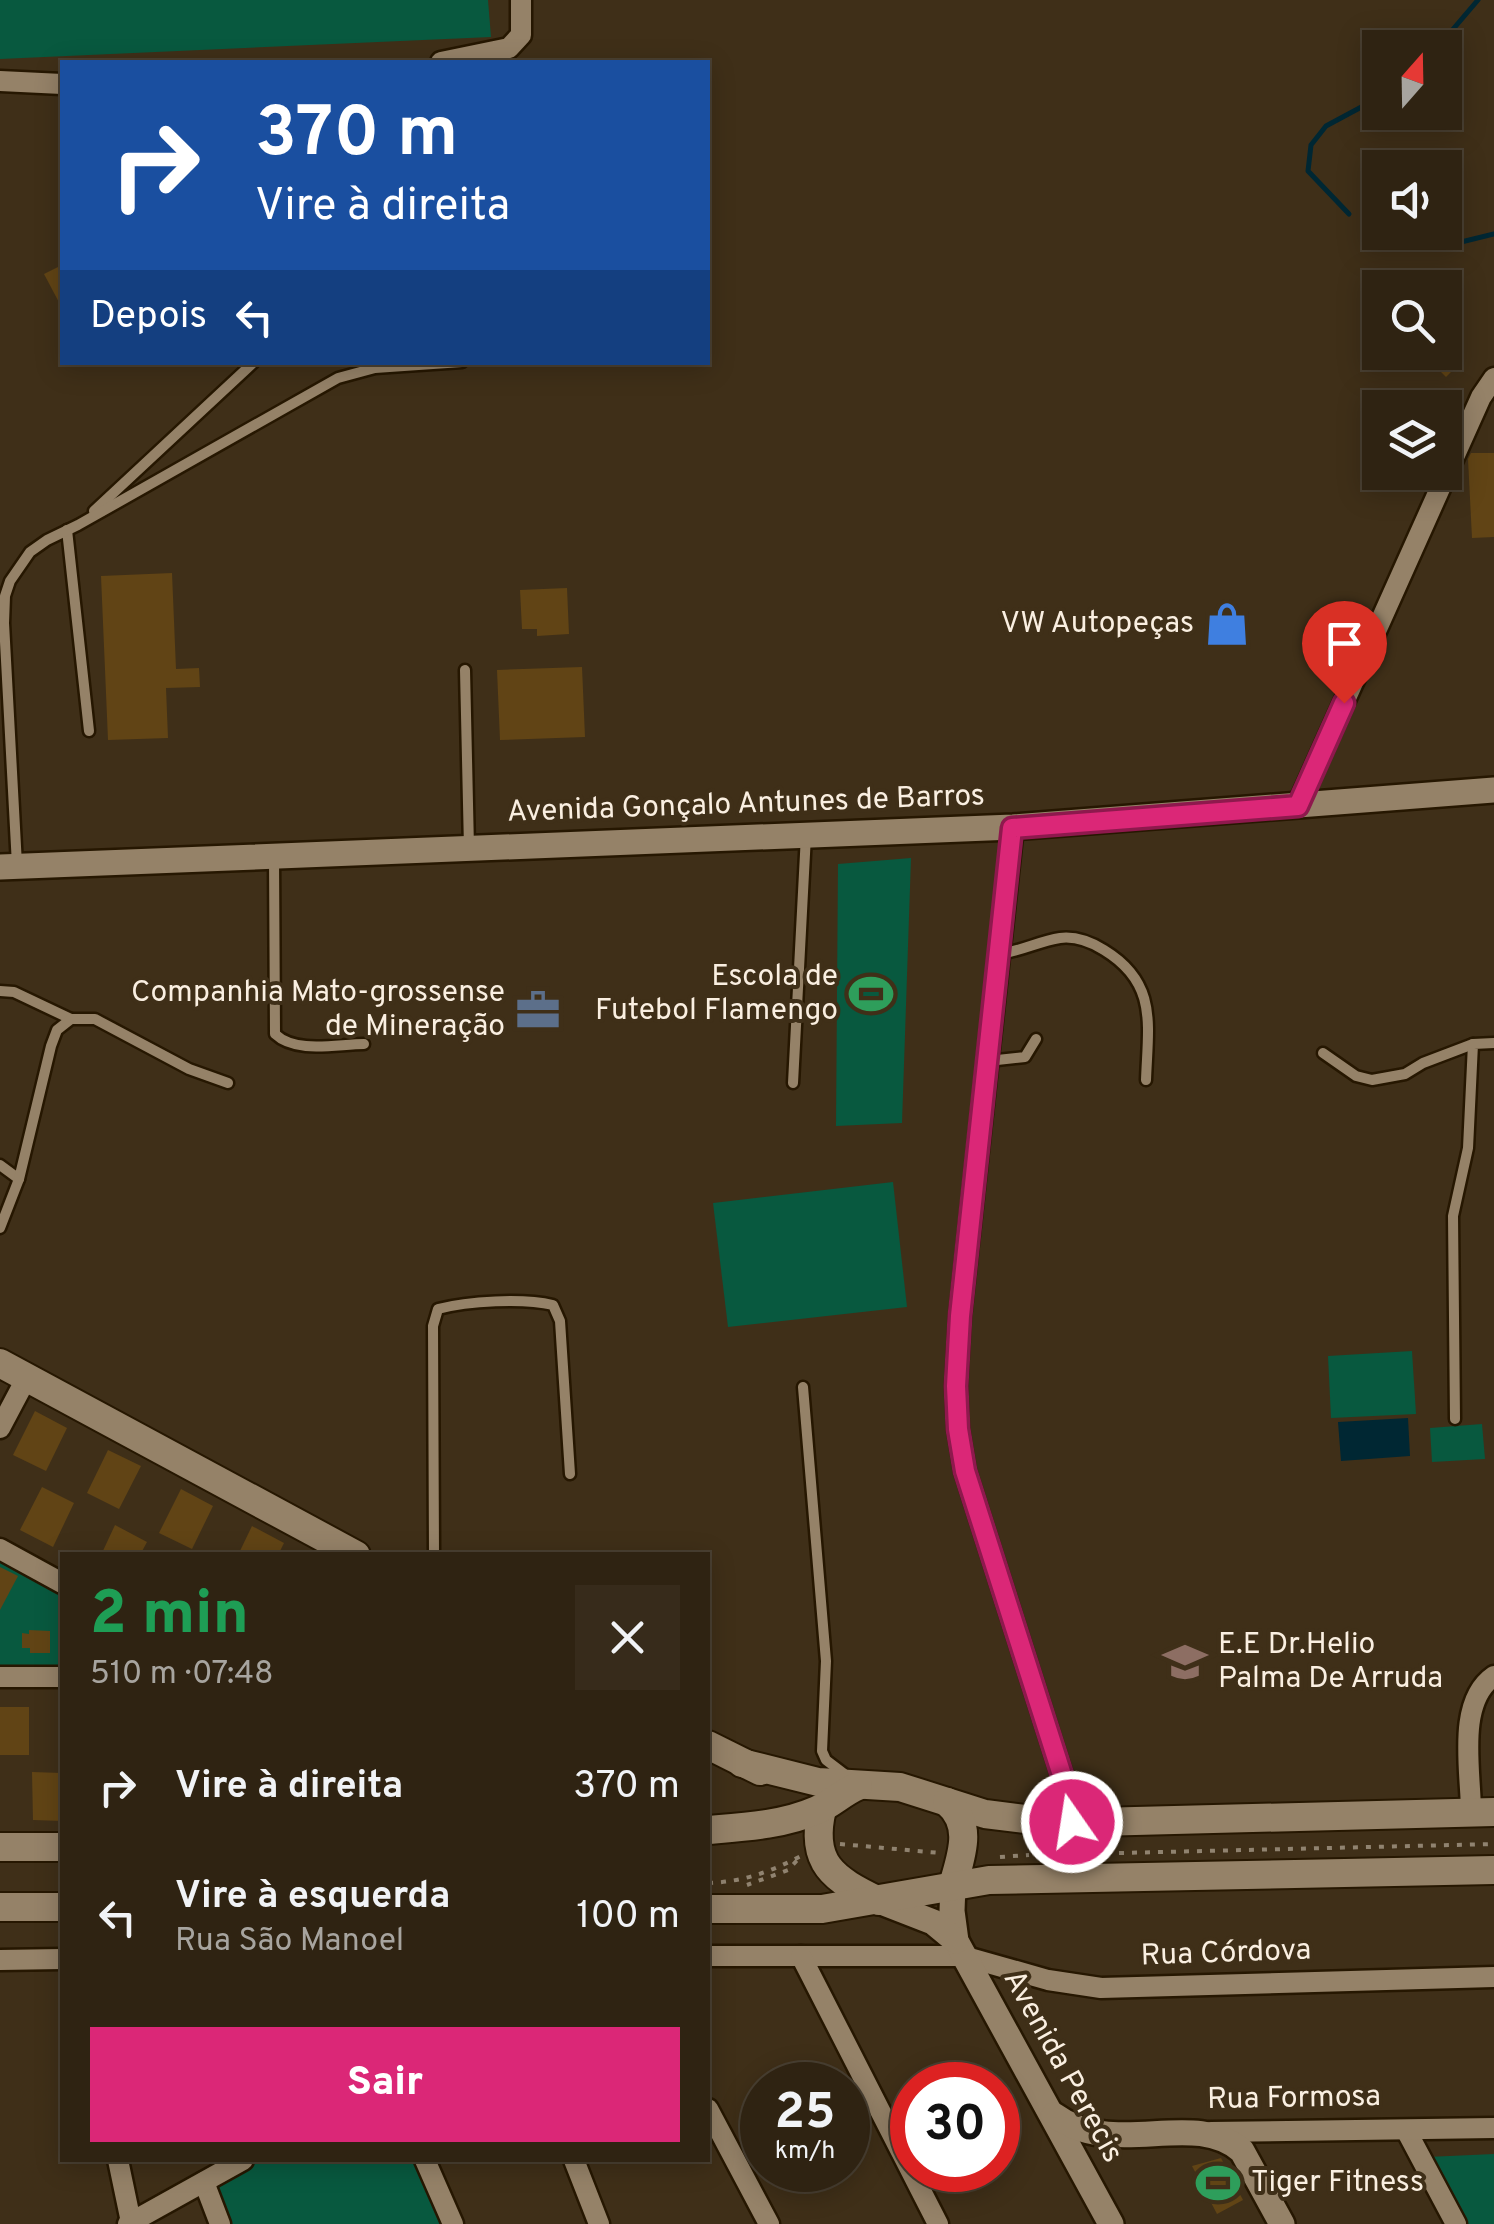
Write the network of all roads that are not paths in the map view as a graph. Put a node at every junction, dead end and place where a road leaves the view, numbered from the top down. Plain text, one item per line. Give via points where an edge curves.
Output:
1 (521, 0) edge
2 (451, 60) edge
3 (0, 81) edge
4 (60, 84) edge
5 (251, 365) edge
6 (418, 365) edge
7 (1494, 378) edge
8 (73, 528) junction
9 (465, 670) dead end
10 (88, 731) dead end
11 (1494, 790) edge
12 (1298, 806) junction
13 (1012, 828) junction
14 (806, 836) junction
15 (469, 849) junction
16 (274, 856) junction
17 (8, 866) edge
18 (999, 954) junction
19 (0, 990) edge
20 (72, 1019) junction
21 (1036, 1039) dead end
22 (1494, 1043) edge
23 (364, 1044) dead end
24 (1472, 1044) junction
25 (1324, 1053) dead end
26 (988, 1061) junction
27 (1146, 1080) dead end
28 (228, 1084) dead end
29 (793, 1084) dead end
30 (0, 1165) edge
31 (19, 1179) junction
32 (0, 1228) edge
33 (0, 1363) edge
34 (27, 1377) junction
35 (803, 1387) dead end
36 (1455, 1419) dead end
37 (0, 1428) edge
38 (570, 1474) dead end
39 (0, 1549) edge
40 (350, 1552) edge
41 (434, 1552) edge
42 (60, 1581) edge
43 (1494, 1676) edge
44 (0, 1677) edge
45 (60, 1677) edge
46 (710, 1745) edge
47 (742, 1764) junction
48 (860, 1786) junction
49 (948, 1802) junction
50 (824, 1807) junction
51 (1483, 1812) edge
52 (1072, 1822) junction
53 (710, 1830) edge
54 (0, 1847) edge
55 (60, 1847) edge
56 (1494, 1870) edge
57 (953, 1886) junction
58 (879, 1901) junction
59 (0, 1907) edge
60 (60, 1907) edge
61 (710, 1909) edge
62 (960, 1948) junction
63 (710, 1956) edge
64 (801, 1956) junction
65 (60, 1959) edge
66 (0, 1960) edge
67 (1494, 1977) edge
68 (1050, 2112) junction
69 (710, 2113) edge
70 (1494, 2128) edge
71 (1406, 2130) junction
72 (1204, 2132) junction
73 (1280, 2132) junction
74 (1094, 2134) junction
75 (1075, 2158) junction
76 (118, 2162) edge
77 (239, 2162) edge
78 (426, 2162) edge
79 (575, 2162) edge
80 (1248, 2162) junction
81 (204, 2182) junction
82 (130, 2223) edge
83 (220, 2224) edge
84 (452, 2224) edge
85 (599, 2224) edge
86 (768, 2224) edge
87 (938, 2224) edge
88 (1112, 2224) edge
89 (1282, 2224) edge
90 (1456, 2224) edge

1 - 2 street via 521,36 509,48
3 - 4 street
5 - 8 lane
6 - 8 lane via 338,378
7 - 12 street
8 - 10 lane
8 - 17 lane via 30,552 6,596
9 - 15 lane
11 - 12 street, Avenida Gonçalo Antunes de Barros
12 - 13 street, Avenida Gonçalo Antunes de Barros
13 - 14 street, Avenida Gonçalo Antunes de Barros
13 - 18 street
14 - 15 street, Avenida Gonçalo Antunes de Barros
14 - 29 lane
15 - 16 street, Avenida Gonçalo Antunes de Barros
16 - 17 street, Avenida Gonçalo Antunes de Barros
16 - 23 lane via 276,1034 297,1045
18 - 26 street
18 - 27 lane via 1062,938 1096,945 1122,961 1144,990 1148,1008
19 - 20 lane
20 - 28 lane via 96,1019
20 - 31 lane via 57,1030 51,1046
21 - 26 lane via 1025,1057
22 - 24 lane
24 - 25 lane via 1405,1074 1372,1080
24 - 36 lane via 1468,1148 1453,1216
26 - 52 street via 960,1316 958,1429 978,1518
30 - 31 lane
31 - 32 lane
33 - 34 main road
34 - 37 street
34 - 40 main road
35 - 48 lane via 826,1661 822,1751
38 - 41 lane via 560,1321 553,1305 438,1309
39 - 42 street
43 - 51 street via 1470,1714
44 - 45 street
46 - 47 main road
47 - 48 main road
47 - 50 main road
48 - 49 main road via 900,1787
48 - 50 main road
49 - 52 main road via 1006,1818
49 - 57 main road via 964,1826
50 - 53 main road via 776,1823
50 - 58 main road via 809,1849
51 - 52 main road
54 - 55 main road
56 - 57 main road
57 - 58 main road
57 - 62 street, Avenida Perecis
58 - 61 main road via 822,1909
58 - 62 street, Avenida Perecis via 933,1922
59 - 60 main road
62 - 64 street, Rua Córdova
62 - 67 street, Rua Córdova via 1048,1980 1101,1988
62 - 68 street, Avenida Perecis
63 - 64 street, Rua Córdova
64 - 87 street
65 - 66 street
68 - 74 street, Rua Formosa
68 - 75 street, Avenida Perecis
69 - 86 street
70 - 71 street, Rua Formosa
71 - 73 street, Rua Formosa
71 - 90 street
72 - 73 street, Rua Formosa
72 - 74 street, Rua Formosa
72 - 80 street via 1236,2146
73 - 80 street via 1258,2143
74 - 75 street
75 - 88 street, Avenida Perecis
76 - 82 street
77 - 81 street
78 - 84 street
79 - 85 street
80 - 89 street
81 - 82 street
81 - 83 street

